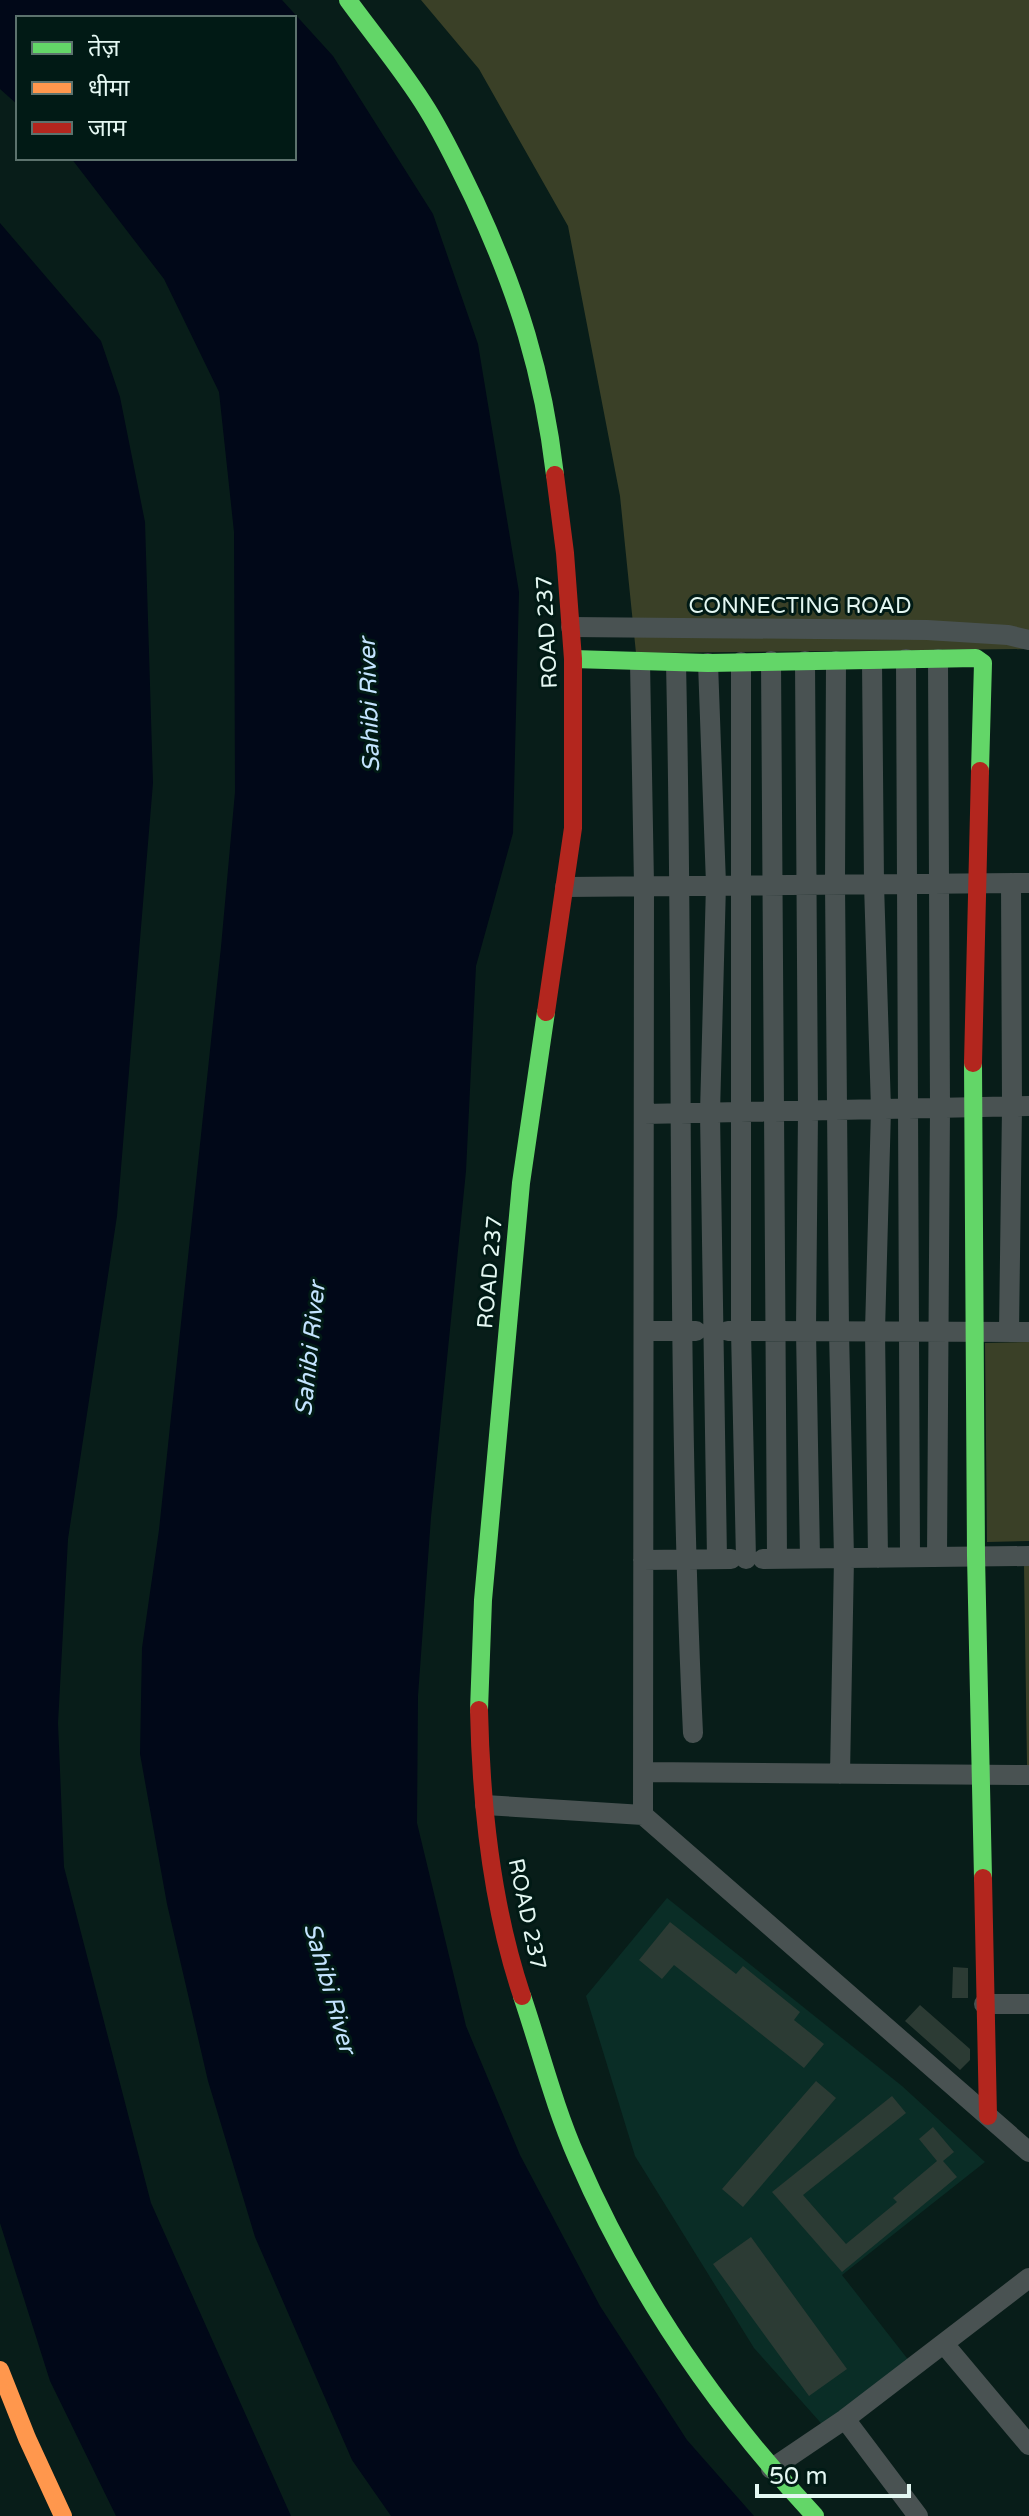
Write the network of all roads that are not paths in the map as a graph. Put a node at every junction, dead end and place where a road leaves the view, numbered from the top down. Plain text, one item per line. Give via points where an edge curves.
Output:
1 (348, 0) edge
2 (571, 627) junction
3 (1029, 640) edge
4 (573, 659) junction
5 (906, 659) junction
6 (938, 659) junction
7 (771, 661) junction
8 (805, 661) junction
9 (836, 661) junction
10 (872, 661) junction
11 (640, 662) junction
12 (741, 662) junction
13 (676, 663) junction
14 (708, 663) junction
15 (908, 883) junction
16 (938, 883) junction
17 (977, 883) junction
18 (1020, 883) edge
19 (716, 884) junction
20 (742, 884) junction
21 (773, 884) junction
22 (805, 884) junction
23 (835, 884) junction
24 (874, 884) junction
25 (644, 885) junction
26 (681, 885) junction
27 (565, 887) junction
28 (1020, 1106) edge
29 (972, 1107) junction
30 (940, 1108) junction
31 (881, 1109) junction
32 (909, 1109) junction
33 (837, 1110) junction
34 (774, 1111) junction
35 (808, 1111) junction
36 (741, 1112) junction
37 (681, 1113) junction
38 (710, 1113) junction
39 (644, 1114) junction
40 (644, 1331) junction
41 (682, 1331) junction
42 (713, 1331) junction
43 (741, 1331) junction
44 (774, 1331) junction
45 (806, 1331) junction
46 (839, 1331) junction
47 (875, 1331) junction
48 (909, 1332) junction
49 (940, 1332) junction
50 (976, 1332) junction
51 (1019, 1332) edge
52 (976, 1556) junction
53 (1029, 1556) edge
54 (910, 1557) junction
55 (937, 1557) junction
56 (810, 1558) junction
57 (844, 1558) junction
58 (878, 1558) junction
59 (717, 1559) junction
60 (746, 1559) junction
61 (777, 1559) junction
62 (643, 1560) junction
63 (685, 1560) junction
64 (693, 1733) dead end
65 (643, 1772) junction
66 (840, 1774) junction
67 (983, 1775) junction
68 (1029, 1775) edge
69 (485, 1805) junction
70 (643, 1815) junction
71 (984, 2004) junction
72 (1029, 2004) edge
73 (988, 2116) junction
74 (1029, 2152) edge
75 (1029, 2278) edge
76 (944, 2344) junction
77 (0, 2370) edge
78 (845, 2419) junction
79 (1029, 2445) edge
80 (771, 2469) junction
81 (63, 2516) edge
82 (815, 2516) edge
83 (918, 2516) edge

1 - 2 street, ROAD 237 via 427,108 496,247 525,323 552,447
2 - 3 street, CONNECTING ROAD via 927,630
2 - 4 street, ROAD 237
4 - 11 street
4 - 27 street, ROAD 237 via 573,828
5 - 6 street
5 - 10 street
5 - 15 street
6 - 16 street
6 - 17 street via 976,658 983,663
7 - 8 street
7 - 12 street
7 - 21 street
8 - 9 street
8 - 22 street
9 - 10 street
9 - 23 street
10 - 24 street
11 - 13 street
11 - 25 street
12 - 14 street
12 - 20 street
13 - 14 street
13 - 26 street
14 - 19 street
15 - 16 street
15 - 24 street
15 - 32 street
16 - 17 street
16 - 30 street
17 - 18 street
17 - 29 street
18 - 28 street
19 - 20 street
19 - 26 street
19 - 38 street
20 - 21 street
20 - 36 street
21 - 22 street
21 - 34 street
22 - 23 street
22 - 35 street
23 - 24 street
23 - 33 street
24 - 31 street
25 - 26 street
25 - 27 street
25 - 39 street
26 - 37 street
27 - 69 street, ROAD 237 via 521,1183 489,1537 479,1678
28 - 29 street
28 - 51 street
29 - 30 street
29 - 50 street
30 - 32 street
30 - 49 street
31 - 32 street
31 - 33 street
31 - 47 street
32 - 48 street
33 - 35 street
33 - 46 street
34 - 35 street
34 - 36 street
34 - 44 street
35 - 45 street
36 - 38 street
36 - 43 street
37 - 38 street
37 - 39 street
37 - 41 street
38 - 42 street
39 - 40 street
40 - 41 street
40 - 62 street
41 - 42 street
41 - 63 street
42 - 43 street
42 - 59 street
43 - 44 street
43 - 60 street
44 - 45 street
44 - 61 street
45 - 46 street
45 - 56 street
46 - 47 street
46 - 57 street
47 - 48 street
47 - 58 street
48 - 49 street
48 - 54 street
49 - 50 street
49 - 55 street
50 - 51 street
50 - 52 street
52 - 53 street
52 - 55 street
52 - 67 street
54 - 55 street
54 - 58 street
56 - 57 street
56 - 61 street
57 - 58 street
57 - 66 street
59 - 60 street
59 - 63 street
60 - 61 street
62 - 63 street
62 - 65 street
63 - 64 street
65 - 66 street
65 - 70 street
66 - 67 street
67 - 68 street
67 - 71 street
69 - 70 street
69 - 80 street, ROAD 237 via 506,1948 575,2154 656,2310
70 - 73 street
71 - 72 street
71 - 73 street
73 - 74 street
75 - 76 street
76 - 78 street
76 - 79 street
77 - 81 street
78 - 80 street
78 - 83 street
80 - 82 street, ROAD 237

